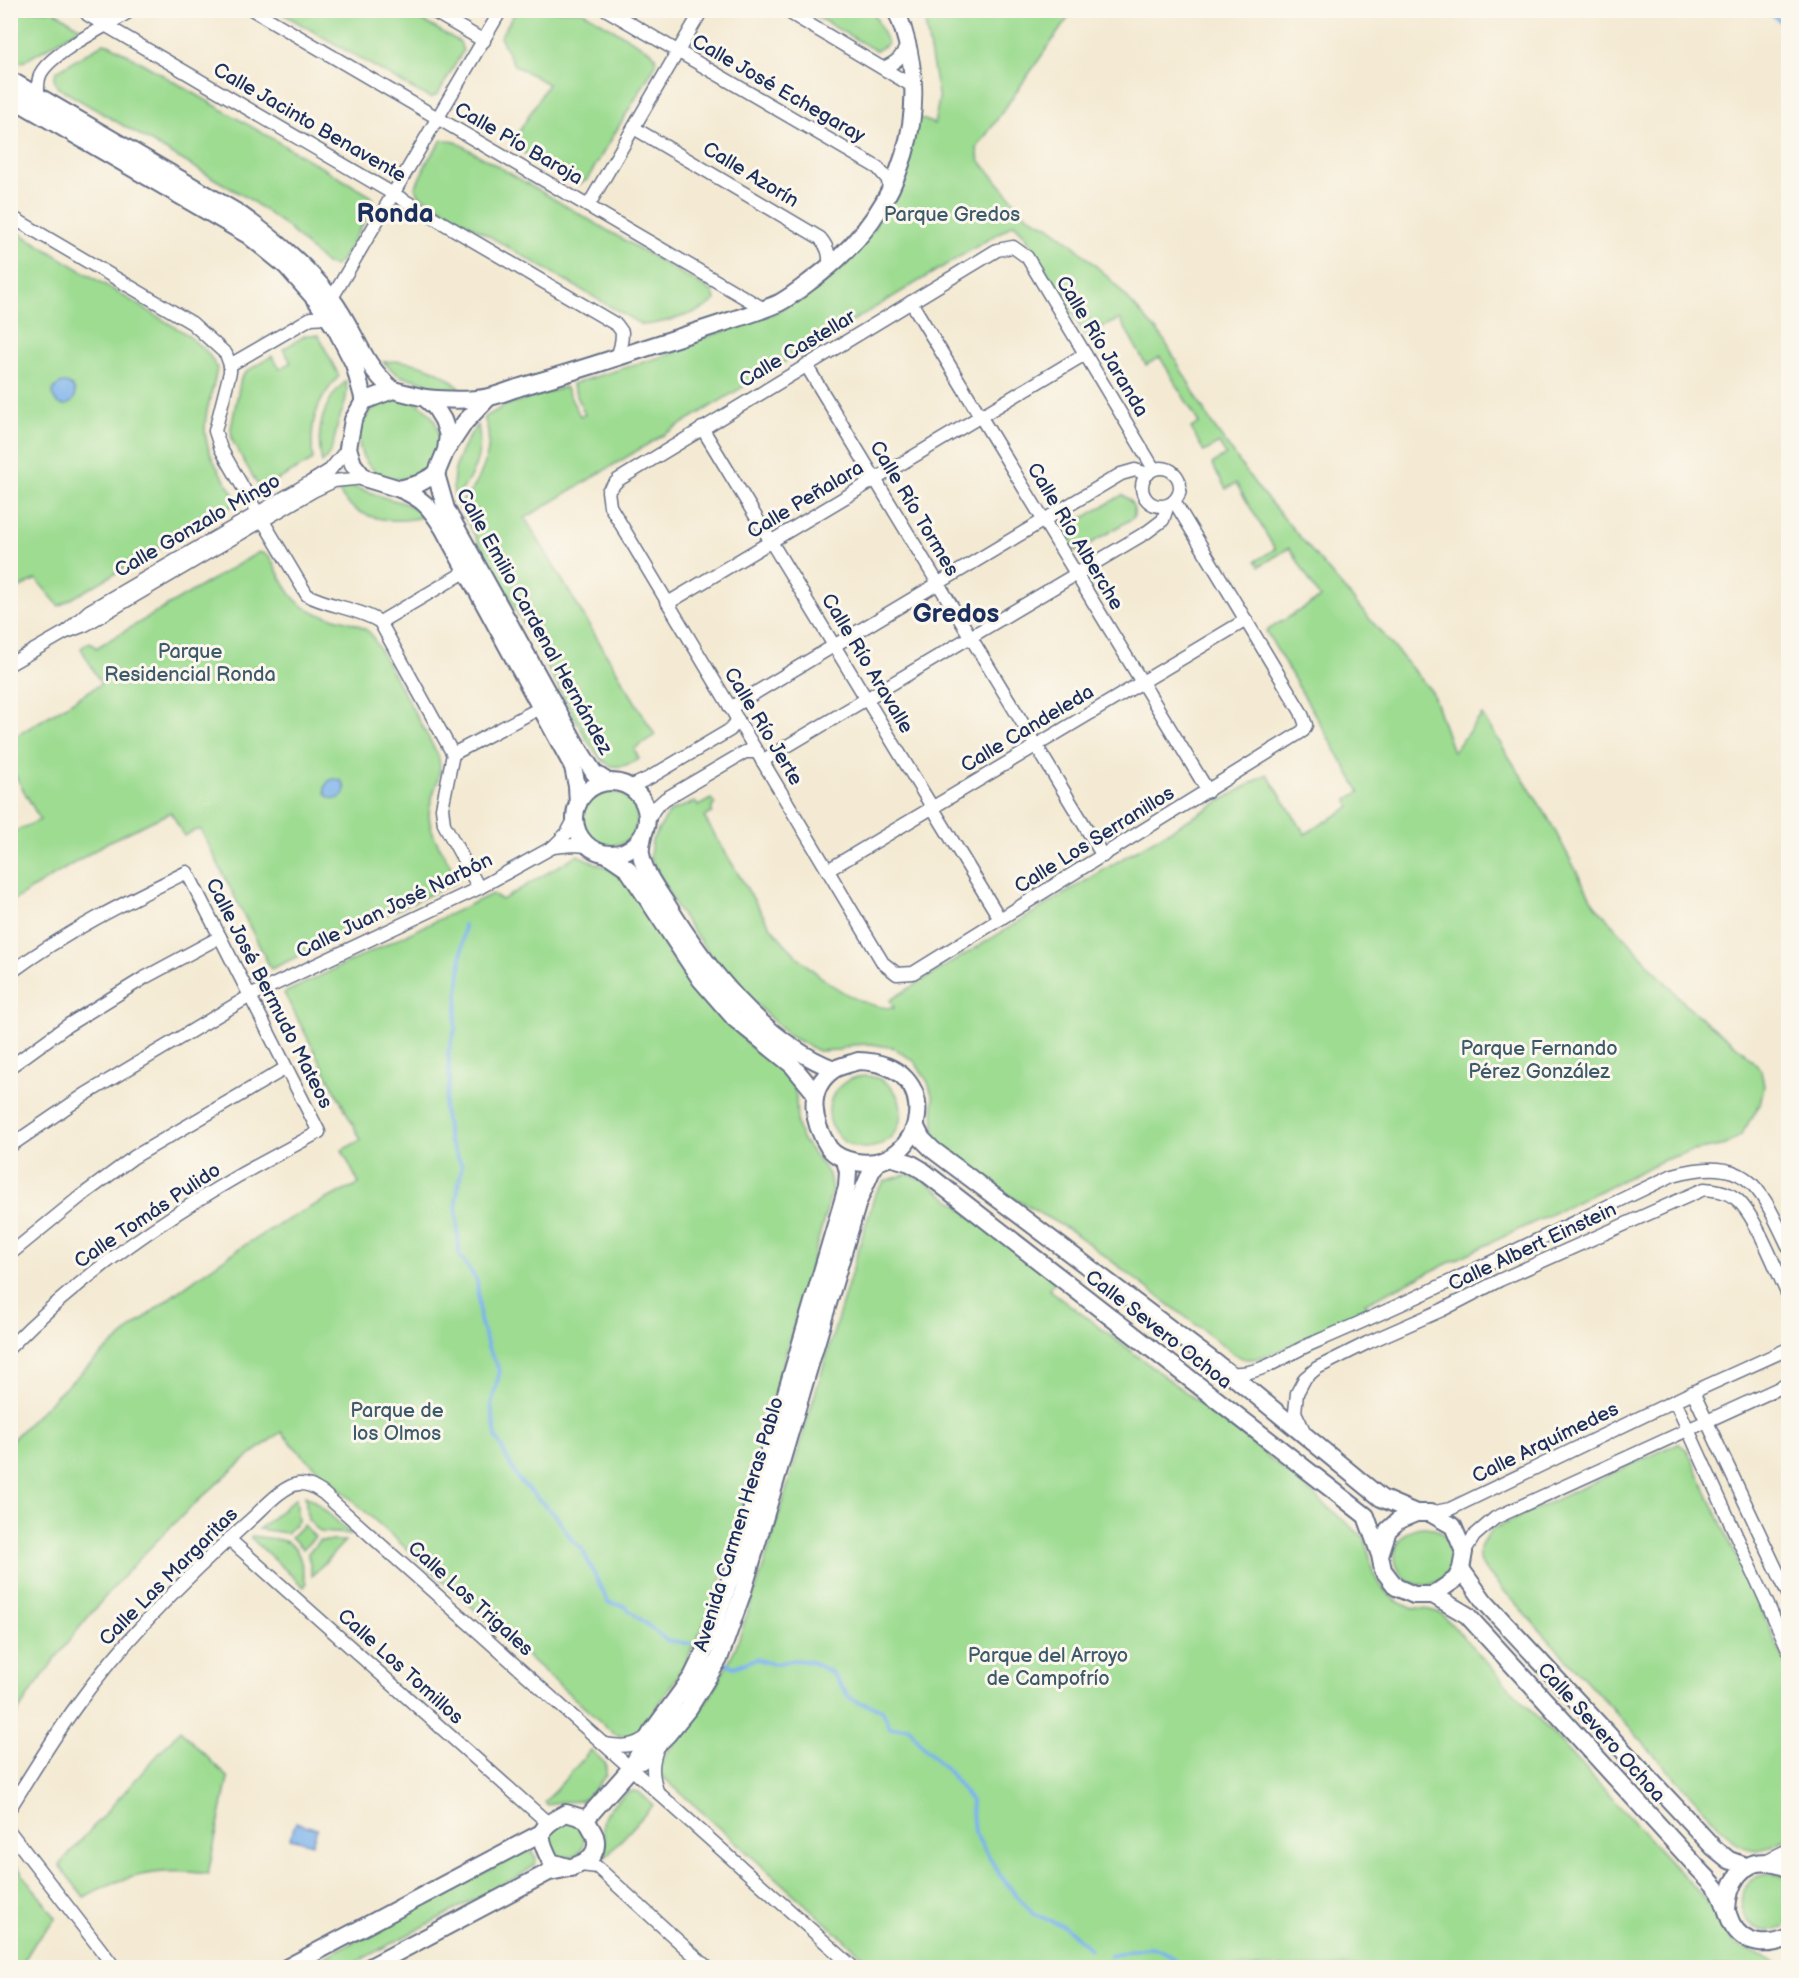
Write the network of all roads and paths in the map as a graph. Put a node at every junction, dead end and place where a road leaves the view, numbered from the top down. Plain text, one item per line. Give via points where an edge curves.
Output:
1 (84, 10) edge
2 (132, 10) edge
3 (253, 10) edge
4 (431, 10) edge
5 (501, 10) edge
6 (607, 10) edge
7 (702, 10) edge
8 (785, 10) edge
9 (896, 10) edge
10 (107, 26) junction
11 (484, 41) junction
12 (908, 44) junction
13 (678, 52) junction
14 (883, 68) junction
15 (10, 80) edge
16 (914, 87) junction
17 (38, 96) junction
18 (10, 97) edge
19 (438, 118) junction
20 (634, 128) junction
21 (889, 191) junction
22 (394, 194) junction
23 (588, 206) junction
24 (10, 216) edge
25 (1013, 247) joint
26 (829, 267) junction
27 (332, 298) junction
28 (911, 302) junction
29 (765, 309) junction
30 (328, 317) junction
31 (1085, 354) junction
32 (616, 358) junction
33 (230, 365) junction
34 (806, 365) junction
35 (393, 390) junction
36 (489, 397) junction
37 (425, 398) junction
38 (364, 401) junction
39 (981, 417) junction
40 (702, 428) junction
41 (348, 448) junction
42 (446, 450) junction
43 (1151, 472) junction
44 (435, 474) junction
45 (364, 478) junction
46 (875, 480) junction
47 (400, 489) junction
48 (608, 491) joint
49 (1171, 503) junction
50 (260, 516) junction
51 (1044, 519) junction
52 (771, 542) junction
53 (465, 572) junction
54 (1076, 574) junction
55 (938, 583) junction
56 (669, 603) junction
57 (1246, 620) junction
58 (380, 622) junction
59 (970, 637) junction
60 (834, 645) junction
61 (10, 664) edge
62 (1142, 682) junction
63 (866, 699) junction
64 (540, 708) junction
65 (730, 708) junction
66 (738, 720) junction
67 (1036, 746) junction
68 (453, 754) junction
69 (760, 756) junction
70 (608, 782) junction
71 (630, 787) junction
72 (1208, 791) junction
73 (932, 807) junction
74 (576, 811) junction
75 (648, 820) junction
76 (643, 836) junction
77 (588, 846) junction
78 (553, 847) junction
79 (608, 855) junction
80 (1103, 856) junction
81 (828, 870) junction
82 (479, 888) junction
83 (1000, 919) junction
84 (220, 937) junction
85 (10, 972) edge
86 (897, 974) joint
87 (250, 996) junction
88 (10, 1067) edge
89 (286, 1068) junction
90 (834, 1070) junction
91 (815, 1093) junction
92 (916, 1127) junction
93 (319, 1132) joint
94 (10, 1146) edge
95 (884, 1159) junction
96 (845, 1160) junction
97 (1788, 1246) edge
98 (10, 1254) edge
99 (1788, 1295) edge
100 (10, 1347) edge
101 (1788, 1349) edge
102 (1229, 1373) junction
103 (1788, 1384) edge
104 (1693, 1392) junction
105 (1675, 1401) junction
106 (1707, 1421) junction
107 (1688, 1430) junction
108 (1307, 1436) junction
109 (310, 1485) joint
110 (1423, 1513) junction
111 (229, 1539) junction
112 (1380, 1555) junction
113 (1463, 1561) junction
114 (1788, 1594) edge
115 (1433, 1595) junction
116 (1788, 1649) edge
117 (656, 1738) junction
118 (603, 1743) junction
119 (615, 1754) junction
120 (631, 1768) junction
121 (620, 1781) junction
122 (645, 1781) junction
123 (658, 1792) junction
124 (10, 1808) edge
125 (586, 1819) junction
126 (545, 1828) junction
127 (10, 1832) edge
128 (1788, 1850) edge
129 (1756, 1864) junction
130 (583, 1866) junction
131 (1788, 1869) edge
132 (1727, 1910) junction
133 (1784, 1944) edge
134 (116, 1968) edge
135 (286, 1968) edge
136 (368, 1968) edge
137 (708, 1968) edge
138 (854, 1968) edge

1 - 10 street, Calle Jacinto Benavente
2 - 10 street
3 - 19 street, Calle Pío Baroja
4 - 11 street
5 - 11 street
6 - 13 street, Calle José Echegaray
7 - 13 street
8 - 14 street
9 - 12 main road
10 - 17 street via 56,56 38,79
10 - 22 street, Calle Jacinto Benavente
11 - 19 street
12 - 14 street via 902,57
12 - 16 main road
13 - 20 street
13 - 21 street, Calle José Echegaray via 878,168 888,180
14 - 16 street
15 - 17 main road
16 - 21 main road via 910,136
17 - 27 main road via 238,213 294,256
18 - 30 main road via 248,235 286,267
19 - 22 street
19 - 23 street, Calle Pío Baroja
20 - 23 street
20 - 26 street, Calle Azorín via 820,238 830,256
21 - 26 main road via 860,234
22 - 27 street
22 - 32 street, Calle Jacinto Benavente via 617,325 622,340
23 - 29 street, Calle Pío Baroja
24 - 33 street via 192,322 226,354
25 - 28 street, Calle Castellar via 997,250
25 - 31 street, Calle Río Jaranda via 1027,257
26 - 29 main road via 803,288
27 - 35 main road via 366,361
28 - 34 street, Calle Castellar
28 - 39 street, Calle Río Alberche
29 - 32 main road
30 - 33 street via 311,318
30 - 38 main road via 354,364
31 - 39 street, Calle Peñalara
31 - 43 street, Calle Río Jaranda
32 - 36 main road
33 - 50 street via 215,431 221,449
34 - 40 street, Calle Castellar
34 - 46 street, Calle Río Tormes
35 - 37 main road
35 - 38 main road
36 - 37 main road
36 - 42 main road
37 - 42 main road via 444,420
38 - 41 main road via 353,420
39 - 46 street, Calle Peñalara
39 - 51 street, Calle Río Alberche
40 - 48 street, Calle Castellar via 618,480
40 - 52 street, Calle Río Aravalle
41 - 45 main road via 353,464
41 - 50 street, Calle Gonzalo Mingo via 330,470
42 - 44 main road
43 - 49 street via 1143,483 1145,497 1157,506
43 - 49 street via 1167,469 1178,477 1180,490
43 - 51 street via 1135,470 1121,474
44 - 47 main road
44 - 70 main road, Calle Emilio Cardenal Hernández via 446,509 577,746 594,772
45 - 47 main road
45 - 50 street, Calle Gonzalo Mingo via 334,481
46 - 52 street, Calle Peñalara
46 - 55 street, Calle Río Tormes
47 - 53 main road, Calle Emilio Cardenal Hernández via 429,506
48 - 56 street, Calle Río Jerte via 610,506
49 - 54 street via 1158,525
49 - 57 street
50 - 58 street via 307,595
50 - 61 street, Calle Gonzalo Mingo via 89,611 64,633
51 - 54 street, Calle Río Alberche
51 - 55 street
52 - 56 street, Calle Peñalara
52 - 60 street, Calle Río Aravalle
53 - 58 street
53 - 64 main road, Calle Emilio Cardenal Hernández
54 - 59 street
54 - 62 street, Calle Río Alberche
55 - 59 street, Calle Río Tormes
55 - 60 street
56 - 65 street, Calle Río Jerte
57 - 62 street, Calle Candeleda
57 - 72 street, Calle Los Serranillos via 1306,725 1293,739
58 - 68 street
59 - 63 street
59 - 67 street, Calle Río Tormes
60 - 63 street, Calle Río Aravalle
60 - 65 street
62 - 67 street, Calle Candeleda
62 - 72 street, Calle Río Alberche
63 - 69 street
63 - 73 street, Calle Río Aravalle
64 - 68 street
64 - 74 main road, Calle Emilio Cardenal Hernández via 573,767
65 - 66 street, Calle Río Jerte
66 - 69 street, Calle Río Jerte
66 - 71 street via 730,730
67 - 73 street, Calle Candeleda
67 - 80 street, Calle Río Tormes
68 - 82 street via 442,808 444,824
69 - 75 street via 745,752 665,799
69 - 81 street, Calle Río Jerte
70 - 71 main road
70 - 74 main road via 589,789
71 - 75 main road via 644,803
72 - 80 street, Calle Los Serranillos
73 - 81 street, Calle Candeleda
73 - 83 street, Calle Río Aravalle
74 - 77 main road via 580,836
74 - 78 street, Calle Juan José Narbón via 567,833
75 - 76 main road
76 - 79 main road via 632,848
76 - 90 main road via 640,853 647,873 712,970 768,1028 802,1054
77 - 78 street, Calle Juan José Narbón
77 - 79 main road
78 - 82 street, Calle Juan José Narbón
79 - 91 main road via 627,868 701,980 735,1019 792,1065
80 - 83 street, Calle Los Serranillos
81 - 86 street, Calle Río Jerte via 883,963
82 - 87 street, Calle Juan José Narbón
83 - 86 street, Calle Los Serranillos via 913,973
84 - 85 street, Calle José Bermudo Mateos via 187,872 100,914
84 - 87 street, Calle José Bermudo Mateos
84 - 88 street via 68,1025
87 - 89 street, Calle José Bermudo Mateos
87 - 94 street, Calle Juan José Narbón via 86,1094
89 - 93 street, Calle José Bermudo Mateos
89 - 98 street via 134,1157
90 - 91 main road
90 - 92 main road via 858,1061 875,1061 894,1068 913,1090 918,1105
91 - 96 main road via 818,1131 831,1151
92 - 95 main road via 901,1148
92 - 102 main road, Calle Severo Ochoa via 938,1155
93 - 100 street, Calle Tomás Pulido via 237,1177 98,1269
95 - 96 main road via 860,1163
95 - 112 main road, Calle Severo Ochoa via 910,1163 922,1170 1366,1516
95 - 117 main road, Avenida Carmen Heras Pablo via 862,1189 723,1649 699,1692
96 - 117 main road, Avenida Carmen Heras Pablo via 847,1187 723,1606 692,1677
97 - 102 street, Calle Albert Einstein via 1768,1204 1746,1178 1730,1170 1695,1170 1673,1175 1294,1351 1262,1370
99 - 108 street, Calle Albert Einstein via 1748,1210 1720,1190 1704,1189 1500,1280 1317,1368 1305,1378 1297,1393 1295,1412
101 - 104 street, Calle Arquímedes
102 - 108 main road, Calle Severo Ochoa
103 - 106 street
104 - 105 street, Calle Arquímedes
104 - 106 street
105 - 107 street
105 - 110 street, Calle Arquímedes via 1450,1509
106 - 107 street
106 - 114 street
107 - 113 street via 1495,1518 1474,1536
107 - 116 street
108 - 110 main road, Calle Severo Ochoa via 1381,1498
109 - 111 street, Calle Las Margaritas via 297,1484 279,1494
109 - 118 street, Calle Los Trigales
110 - 112 main road via 1399,1520 1388,1530
110 - 113 main road via 1453,1526
111 - 124 street, Calle Las Margaritas via 151,1615 115,1657 77,1705
111 - 126 street, Calle Los Tomillos
112 - 115 main road via 1383,1570 1396,1587 1414,1595
113 - 115 main road via 1456,1578
113 - 129 main road, Calle Severo Ochoa via 1484,1601 1713,1847 1729,1860
115 - 132 main road, Calle Severo Ochoa via 1475,1623 1719,1892
117 - 118 street via 622,1747
117 - 120 main road, Avenida Carmen Heras Pablo via 643,1760
117 - 123 street via 652,1775
118 - 119 street, Calle Los Trigales
119 - 120 street, Calle Los Trigales
119 - 121 street
120 - 121 main road, Avenida Carmen Heras Pablo
120 - 122 street, Calle Los Trigales
121 - 122 street
121 - 125 main road, Avenida Carmen Heras Pablo
122 - 123 street, Calle Los Trigales
123 - 138 street, Calle Los Trigales
125 - 126 main road via 566,1813
125 - 130 main road via 596,1838
126 - 130 main road via 541,1843 551,1862
126 - 135 main road
127 - 134 street
128 - 129 street
129 - 131 main road, Calle Severo Ochoa
129 - 132 main road via 1735,1878 1727,1893
130 - 136 main road via 549,1872
130 - 137 street
132 - 133 main road, Calle Severo Ochoa via 1733,1926 1744,1937 1759,1944

